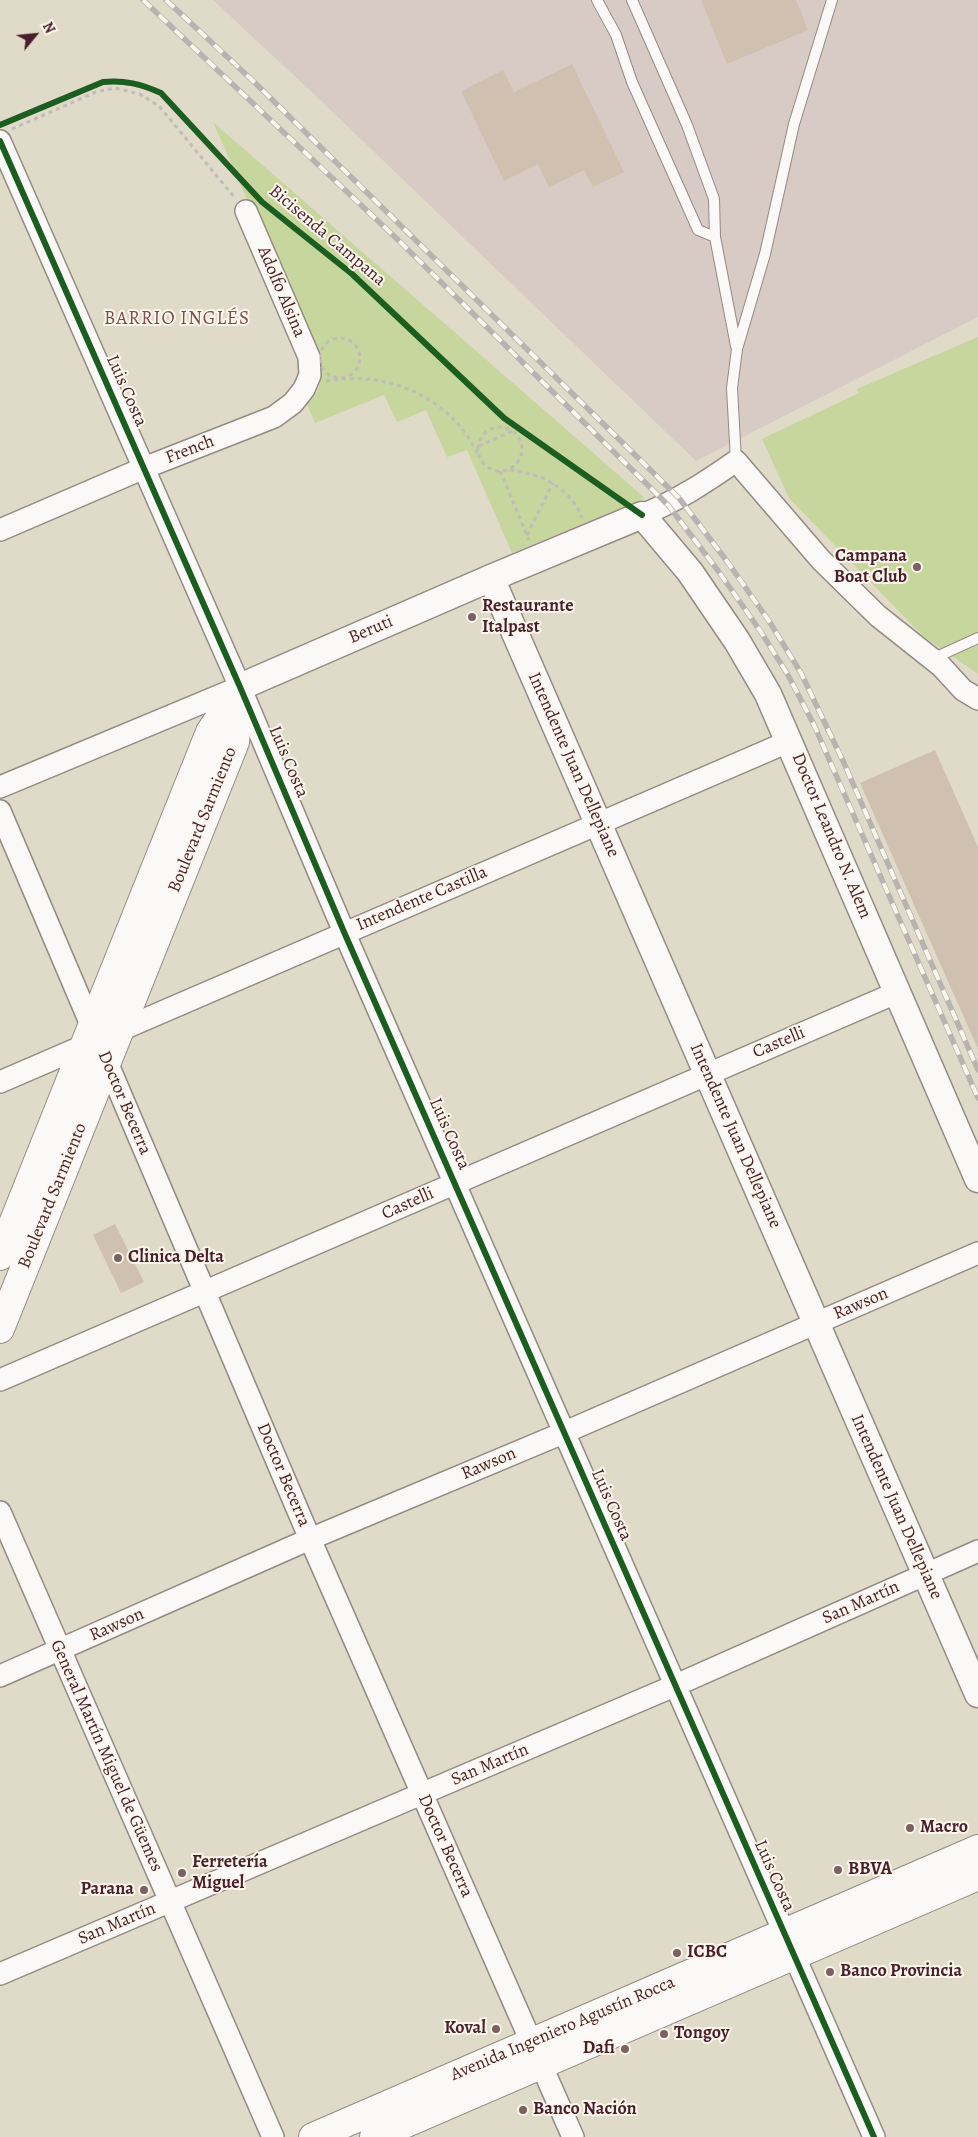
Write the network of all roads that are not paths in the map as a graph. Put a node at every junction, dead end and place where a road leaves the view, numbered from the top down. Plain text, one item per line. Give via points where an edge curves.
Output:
1 (597, 0) edge
2 (632, 0) edge
3 (832, 0) edge
4 (4, 136) edge
5 (246, 211) road end
6 (715, 237) junction
7 (737, 349) junction
8 (308, 380) joint
9 (736, 461) junction
10 (144, 468) junction
11 (642, 515) junction
12 (0, 530) edge
13 (491, 578) junction
14 (978, 638) edge
15 (932, 659) junction
16 (240, 687) junction
17 (970, 694) edge
18 (978, 710) edge
19 (790, 742) junction
20 (0, 787) edge
21 (0, 810) edge
22 (598, 824) junction
23 (344, 932) junction
24 (898, 992) junction
25 (100, 1040) junction
26 (708, 1074) junction
27 (0, 1082) edge
28 (978, 1179) edge
29 (454, 1184) junction
30 (978, 1253) edge
31 (0, 1256) edge
32 (205, 1292) junction
33 (816, 1324) junction
34 (0, 1330) edge
35 (0, 1380) edge
36 (563, 1433) junction
37 (0, 1512) edge
38 (310, 1539) junction
39 (978, 1551) edge
40 (926, 1574) junction
41 (60, 1650) junction
42 (0, 1676) edge
43 (674, 1686) junction
44 (978, 1694) edge
45 (422, 1794) junction
46 (978, 1849) edge
47 (978, 1876) edge
48 (170, 1902) junction
49 (788, 1944) junction
50 (0, 1974) edge
51 (536, 2053) junction
52 (273, 2137) edge
53 (313, 2137) edge
54 (374, 2137) edge
55 (573, 2137) edge
56 (874, 2137) edge

1 - 6 lane via 616,36 632,82 698,230
2 - 6 lane via 687,125 714,199
3 - 7 lane via 794,124 765,254
4 - 10 street, Luis Costa
5 - 8 street, Adolfo Alsina via 309,357
6 - 7 lane
7 - 9 lane via 732,388
8 - 10 street, French via 293,403 274,417
9 - 11 street, Beruti via 668,505
9 - 15 street via 821,560 878,616
10 - 12 street, French
10 - 16 street, Luis Costa
11 - 13 street, Beruti via 588,538 532,547
11 - 19 street, Doctor Leandro N. Alem via 690,572 737,641 768,694
13 - 16 street, Beruti
13 - 22 street, Intendente Juan Dellepiane
14 - 15 lane
15 - 17 street
16 - 20 street, Beruti
16 - 23 street, Luis Costa
16 - 25 main road, Boulevard Sarmiento via 235,742
17 - 18 lane
19 - 22 street, Intendente Castilla
19 - 24 street, Doctor Leandro N. Alem
21 - 25 street, Doctor Becerra
22 - 23 street, Intendente Castilla
22 - 26 street, Intendente Juan Dellepiane
23 - 25 street, Intendente Castilla
23 - 29 street, Luis Costa
24 - 26 street, Castelli
24 - 28 street, Doctor Leandro N. Alem
25 - 27 street, Intendente Castilla
25 - 31 main road, Boulevard Sarmiento
25 - 32 street, Doctor Becerra
25 - 34 main road, Boulevard Sarmiento
26 - 29 street, Castelli
26 - 33 street, Intendente Juan Dellepiane
29 - 32 street, Castelli
29 - 36 street, Luis Costa
30 - 33 street, Rawson
32 - 35 street, Castelli
32 - 38 street, Doctor Becerra
33 - 36 street, Rawson
33 - 40 street, Intendente Juan Dellepiane
36 - 38 street, Rawson
36 - 43 street, Luis Costa
37 - 41 street, General Martín Miguel de Güemes
38 - 41 street, Rawson
38 - 45 street, Doctor Becerra
39 - 40 street, San Martín
40 - 43 street, San Martín
40 - 44 street, Intendente Juan Dellepiane
41 - 42 street, Rawson
41 - 48 street, General Martín Miguel de Güemes
43 - 45 street, San Martín
43 - 49 street, Luis Costa
45 - 48 street, San Martín
45 - 51 street, Doctor Becerra
46 - 49 main road, Avenida Ingeniero Agustín Rocca
47 - 49 main road, Avenida Ingeniero Agustín Rocca
48 - 50 street, San Martín
48 - 52 street, General Martín Miguel de Güemes
49 - 51 main road, Avenida Ingeniero Agustín Rocca
49 - 56 street, Luis Costa
51 - 53 main road, Avenida Ingeniero Agustín Rocca
51 - 54 main road, Avenida Ingeniero Agustín Rocca
51 - 55 street, Doctor Becerra

